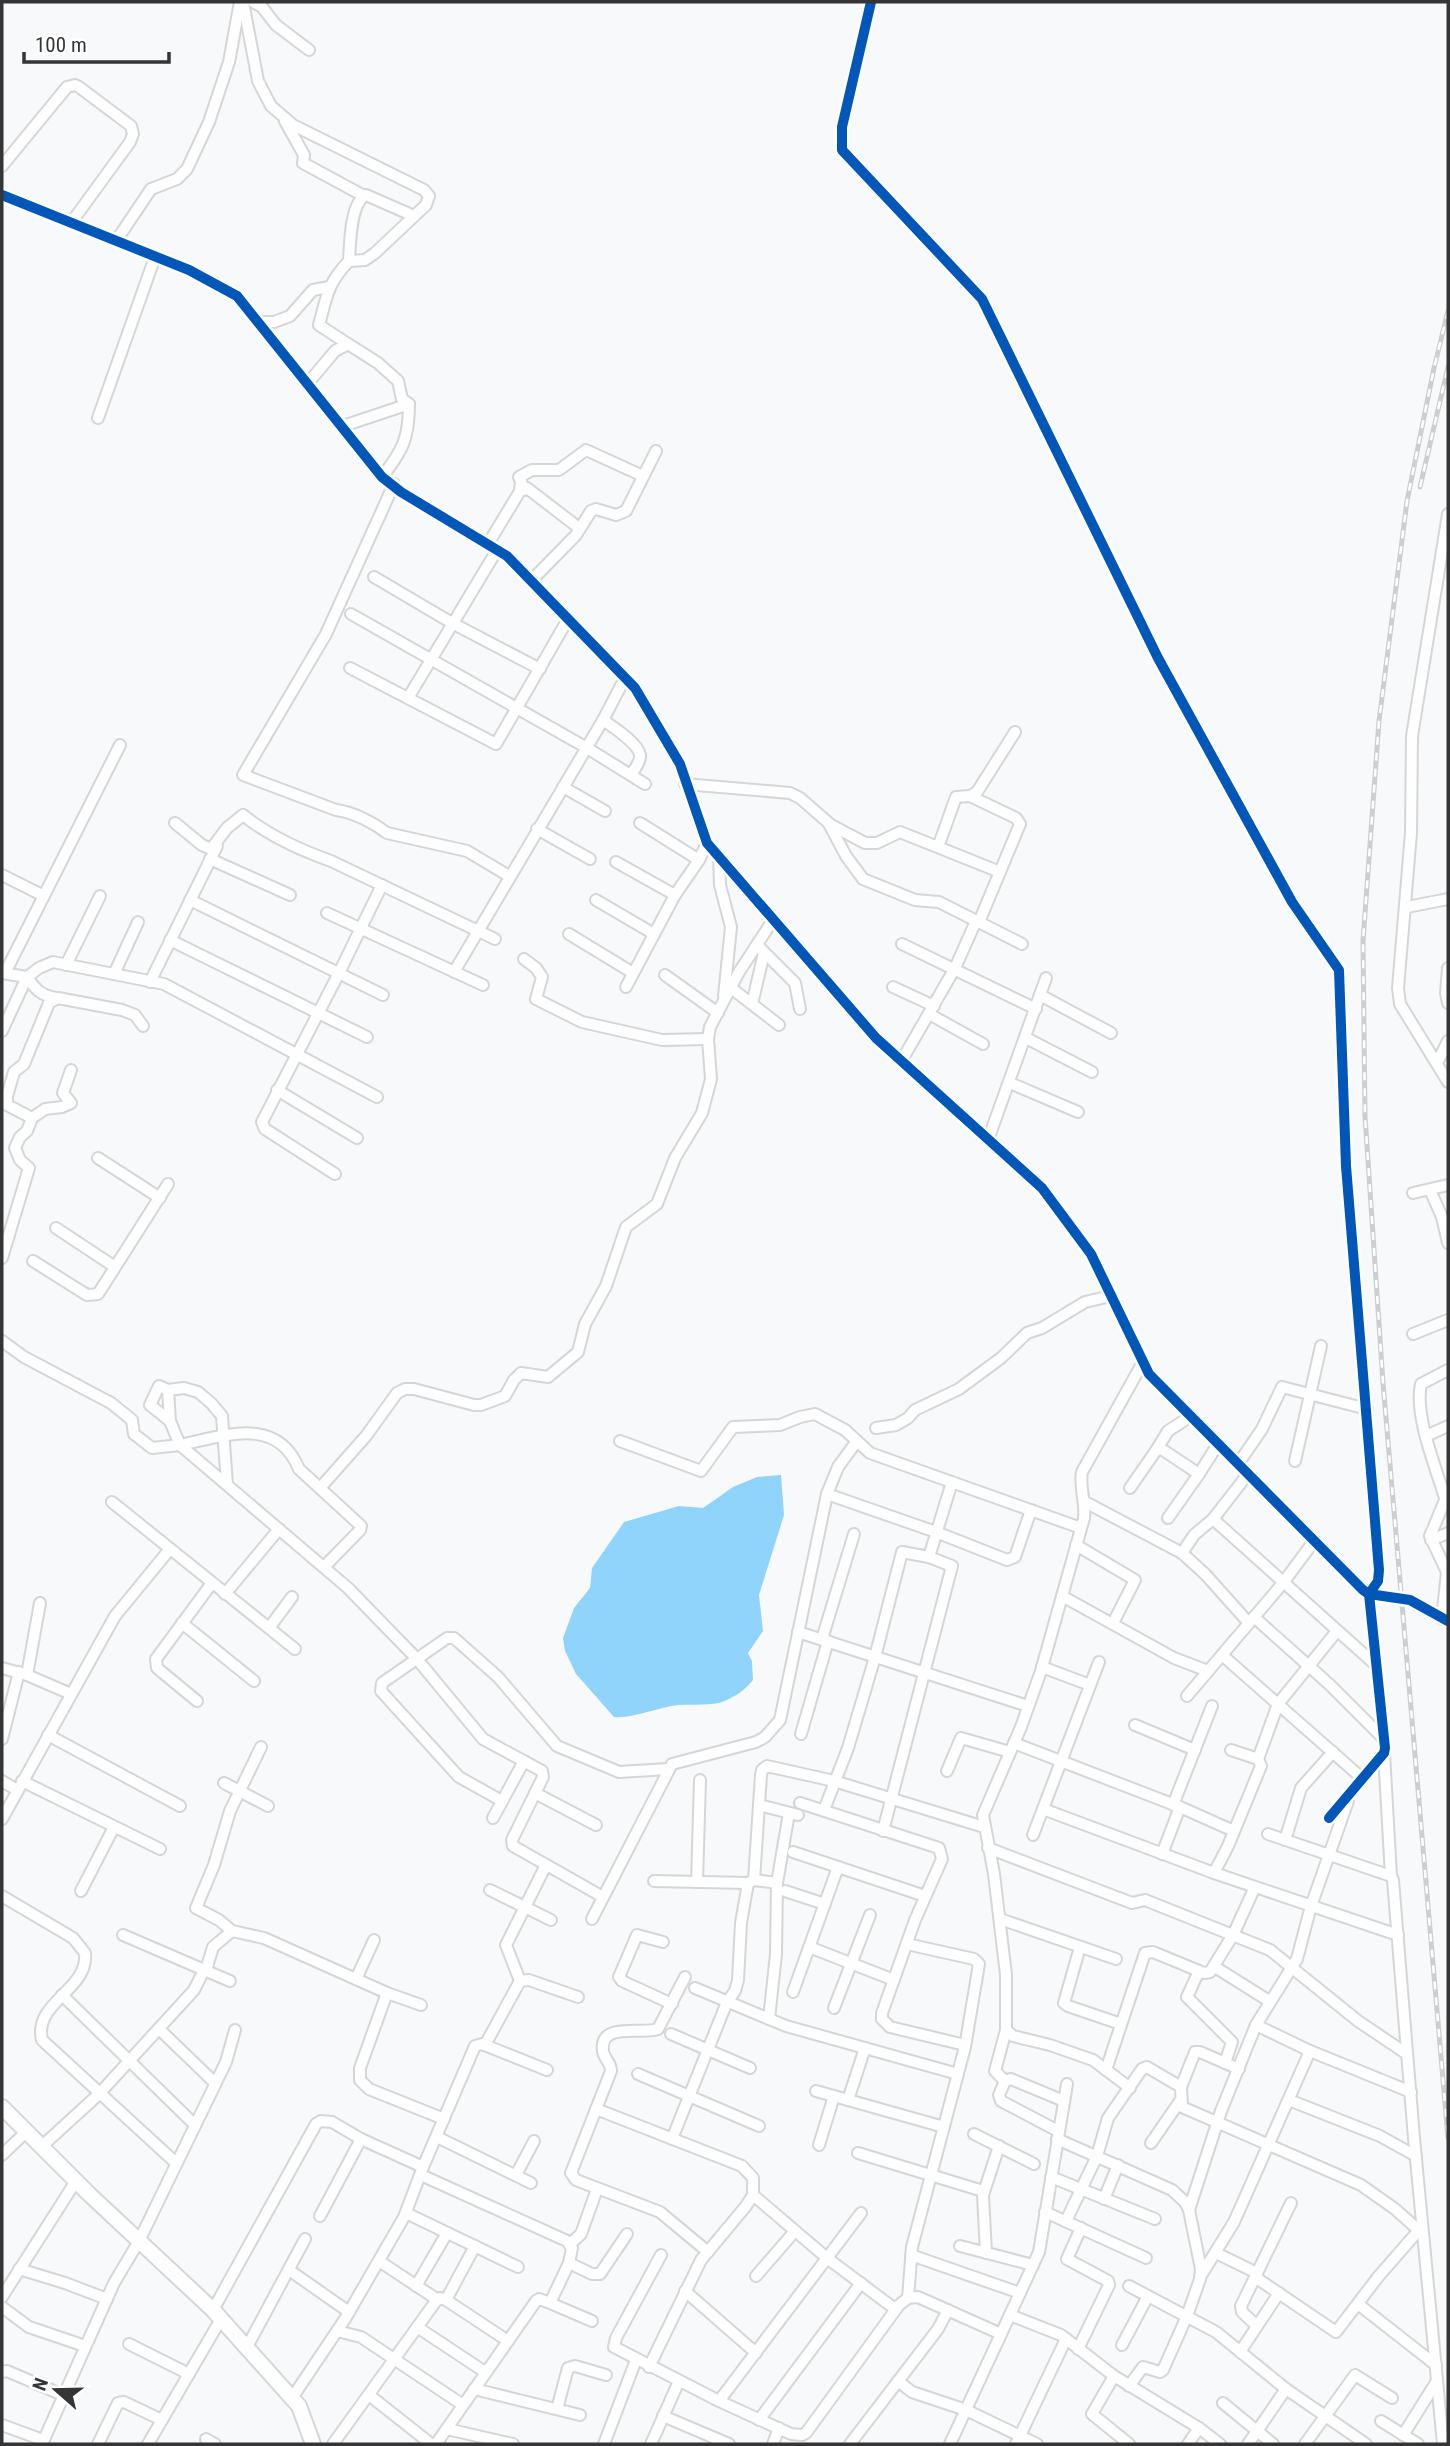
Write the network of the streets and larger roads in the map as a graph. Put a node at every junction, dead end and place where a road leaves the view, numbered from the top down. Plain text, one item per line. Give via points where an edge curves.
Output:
1 (241, 2) edge
2 (253, 2) edge
3 (871, 2) edge
4 (309, 50) dead end
5 (284, 118) junction
6 (2, 166) edge
7 (2, 195) edge
8 (364, 196) junction
9 (414, 216) junction
10 (71, 223) junction
11 (116, 241) junction
12 (155, 257) junction
13 (349, 261) junction
14 (329, 287) junction
15 (258, 322) junction
16 (348, 344) junction
17 (308, 383) junction
18 (409, 404) junction
19 (98, 418) dead end
20 (343, 426) junction
21 (656, 451) dead end
22 (643, 476) junction
23 (383, 477) junction
24 (521, 481) junction
25 (394, 484) junction
26 (1448, 514) edge
27 (579, 528) junction
28 (492, 547) junction
29 (374, 577) dead end
30 (531, 581) junction
31 (351, 614) dead end
32 (568, 619) junction
33 (452, 623) junction
34 (430, 660) junction
35 (350, 668) dead end
36 (540, 669) junction
37 (625, 678) junction
38 (408, 698) junction
39 (516, 708) junction
40 (603, 720) junction
41 (1015, 732) dead end
42 (120, 745) dead end
43 (587, 748) junction
44 (631, 775) junction
45 (645, 784) dead end
46 (685, 784) junction
47 (563, 787) junction
48 (970, 796) junction
49 (605, 811) dead end
50 (175, 823) dead end
51 (640, 824) dead end
52 (829, 824) junction
53 (227, 828) junction
54 (537, 829) junction
55 (707, 843) junction
56 (938, 847) junction
57 (719, 857) junction
58 (209, 859) junction
59 (590, 859) dead end
60 (699, 860) junction
61 (616, 862) dead end
62 (1000, 872) junction
63 (2, 875) edge
64 (509, 876) junction
65 (382, 885) junction
66 (290, 895) dead end
67 (675, 895) junction
68 (44, 896) junction
69 (100, 896) dead end
70 (1448, 899) edge
71 (190, 900) junction
72 (596, 900) dead end
73 (1407, 906) junction
74 (327, 913) dead end
75 (773, 920) junction
76 (978, 921) junction
77 (138, 922) dead end
78 (360, 929) junction
79 (477, 930) junction
80 (569, 934) dead end
81 (654, 934) junction
82 (495, 939) dead end
83 (170, 940) junction
84 (902, 944) dead end
85 (1022, 944) dead end
86 (761, 949) junction
87 (524, 959) dead end
88 (66, 965) junction
89 (955, 968) junction
90 (1448, 968) edge
91 (454, 972) junction
92 (3, 973) edge
93 (339, 973) junction
94 (634, 973) junction
95 (114, 974) junction
96 (665, 975) dead end
97 (27, 977) junction
98 (1046, 978) dead end
99 (150, 982) junction
100 (483, 985) dead end
101 (626, 987) dead end
102 (893, 987) dead end
103 (731, 988) junction
104 (383, 995) dead end
105 (1040, 995) junction
106 (58, 998) junction
107 (723, 1002) junction
108 (1448, 1003) edge
109 (752, 1004) junction
110 (800, 1009) dead end
111 (1036, 1009) junction
112 (932, 1010) junction
113 (318, 1013) junction
114 (718, 1013) junction
115 (779, 1025) dead end
116 (143, 1026) dead end
117 (2, 1031) edge
118 (1111, 1034) dead end
119 (367, 1037) dead end
120 (1026, 1038) junction
121 (708, 1039) junction
122 (1448, 1041) edge
123 (983, 1044) dead end
124 (297, 1054) junction
125 (902, 1060) junction
126 (1437, 1063) junction
127 (71, 1070) dead end
128 (1092, 1072) dead end
129 (1448, 1080) edge
130 (1010, 1083) junction
131 (277, 1090) junction
132 (377, 1097) dead end
133 (4, 1105) edge
134 (1077, 1112) dead end
135 (32, 1118) junction
136 (357, 1138) dead end
137 (988, 1140) junction
138 (99, 1158) dead end
139 (335, 1174) dead end
140 (169, 1184) dead end
141 (1448, 1185) edge
142 (1430, 1190) junction
143 (1413, 1193) dead end
144 (160, 1198) junction
145 (56, 1228) dead end
146 (1448, 1243) edge
147 (2, 1258) edge
148 (33, 1261) dead end
149 (115, 1267) junction
150 (1111, 1296) junction
151 (1448, 1320) edge
152 (1413, 1334) dead end
153 (2, 1340) edge
154 (1321, 1346) dead end
155 (1143, 1363) junction
156 (1448, 1370) edge
157 (168, 1390) junction
158 (1311, 1395) junction
159 (1367, 1409) junction
160 (1191, 1416) junction
161 (170, 1421) junction
162 (1448, 1426) edge
163 (876, 1428) dead end
164 (223, 1436) junction
165 (1426, 1436) junction
166 (620, 1441) dead end
167 (857, 1441) junction
168 (1218, 1444) junction
169 (180, 1445) junction
170 (1157, 1449) junction
171 (1295, 1461) dead end
172 (1238, 1464) junction
173 (1248, 1474) junction
174 (1199, 1475) junction
175 (952, 1482) junction
176 (227, 1485) junction
177 (320, 1488) junction
178 (1130, 1488) dead end
179 (827, 1494) junction
180 (1447, 1495) edge
181 (112, 1502) dead end
182 (1085, 1502) junction
183 (1031, 1510) junction
184 (1168, 1518) dead end
185 (1213, 1519) junction
186 (1081, 1528) junction
187 (279, 1529) junction
188 (936, 1532) junction
189 (1448, 1533) edge
190 (854, 1534) dead end
191 (1431, 1540) junction
192 (1314, 1541) junction
193 (1076, 1545) junction
194 (170, 1549) junction
195 (1182, 1553) junction
196 (929, 1557) junction
197 (324, 1567) junction
198 (212, 1583) junction
199 (1283, 1583) junction
200 (225, 1594) junction
201 (1369, 1594) junction
202 (1062, 1596) junction
203 (292, 1597) dead end
204 (40, 1603) dead end
205 (1251, 1620) junction
206 (1445, 1620) edge
207 (182, 1623) junction
208 (1113, 1623) junction
209 (269, 1628) junction
210 (1337, 1631) junction
211 (798, 1632) junction
212 (825, 1640) junction
213 (295, 1650) dead end
214 (1222, 1655) junction
215 (875, 1657) junction
216 (417, 1659) junction
217 (1099, 1662) dead end
218 (1310, 1666) junction
219 (1377, 1666) junction
220 (1042, 1667) junction
221 (2, 1668) edge
222 (923, 1671) junction
223 (1208, 1671) junction
224 (23, 1674) junction
225 (254, 1681) dead end
226 (1090, 1685) junction
227 (71, 1694) junction
228 (1186, 1696) dead end
229 (197, 1701) dead end
230 (1278, 1703) junction
231 (1028, 1706) junction
232 (1212, 1706) dead end
233 (1135, 1725) dead end
234 (802, 1734) dead end
235 (48, 1735) junction
236 (2, 1739) edge
237 (1384, 1739) junction
238 (261, 1747) dead end
239 (1012, 1747) junction
240 (1195, 1750) junction
241 (1231, 1750) dead end
242 (1333, 1752) junction
243 (1384, 1753) junction
244 (1258, 1759) junction
245 (524, 1760) junction
246 (1060, 1760) junction
247 (668, 1769) junction
248 (947, 1771) dead end
249 (1363, 1779) junction
250 (700, 1780) dead end
251 (834, 1780) junction
252 (2, 1782) edge
253 (223, 1783) dead end
254 (19, 1786) junction
255 (239, 1791) junction
256 (535, 1793) junction
257 (1350, 1793) junction
258 (889, 1799) junction
259 (502, 1801) junction
260 (800, 1803) dead end
261 (759, 1805) junction
262 (180, 1806) dead end
263 (268, 1806) dead end
264 (1177, 1806) junction
265 (1043, 1809) junction
266 (824, 1810) junction
267 (2, 1818) edge
268 (493, 1818) dead end
269 (1329, 1818) dead end
270 (596, 1825) dead end
271 (114, 1827) junction
272 (984, 1827) junction
273 (883, 1831) junction
274 (1234, 1831) junction
275 (1268, 1835) dead end
276 (1033, 1836) dead end
277 (1285, 1840) junction
278 (988, 1847) junction
279 (160, 1849) dead end
280 (793, 1852) dead end
281 (1163, 1854) junction
282 (1329, 1855) junction
283 (546, 1865) junction
284 (838, 1867) junction
285 (1214, 1873) junction
286 (1391, 1877) junction
287 (654, 1881) dead end
288 (751, 1881) junction
289 (697, 1882) junction
290 (781, 1887) junction
291 (1255, 1887) junction
292 (490, 1890) dead end
293 (81, 1891) dead end
294 (2, 1896) edge
295 (925, 1896) junction
296 (603, 1897) junction
297 (825, 1904) junction
298 (1311, 1906) junction
299 (525, 1908) junction
300 (870, 1915) dead end
301 (592, 1919) dead end
302 (1000, 1919) junction
303 (551, 1920) dead end
304 (232, 1931) junction
305 (123, 1935) dead end
306 (1233, 1935) junction
307 (1398, 1935) junction
308 (374, 1940) dead end
309 (663, 1942) dead end
310 (907, 1944) junction
311 (809, 1947) junction
312 (1080, 1947) junction
313 (1116, 1959) dead end
314 (851, 1964) junction
315 (1215, 1967) junction
316 (1291, 1967) junction
317 (205, 1970) junction
318 (1199, 1971) junction
319 (685, 1977) dead end
320 (356, 1979) junction
321 (894, 1980) junction
322 (230, 1981) dead end
323 (520, 1981) junction
324 (695, 1988) dead end
325 (387, 1993) junction
326 (793, 1993) dead end
327 (62, 1995) junction
328 (578, 1997) dead end
329 (727, 2001) junction
330 (1269, 2001) junction
331 (672, 2004) junction
332 (421, 2005) dead end
333 (834, 2008) dead end
334 (769, 2019) junction
335 (1121, 2024) junction
336 (1256, 2025) junction
337 (159, 2029) junction
338 (235, 2030) dead end
339 (1006, 2031) junction
340 (671, 2034) dead end
341 (485, 2045) junction
342 (965, 2045) junction
343 (865, 2048) junction
344 (708, 2049) junction
345 (1310, 2051) junction
346 (1408, 2054) junction
347 (128, 2062) junction
348 (1225, 2063) junction
349 (750, 2068) dead end
350 (1239, 2069) junction
351 (547, 2070) dead end
352 (1106, 2070) junction
353 (638, 2074) dead end
354 (958, 2074) junction
355 (1005, 2081) junction
356 (215, 2083) junction
357 (1067, 2084) dead end
358 (1181, 2087) junction
359 (1130, 2088) junction
360 (816, 2091) dead end
361 (1410, 2092) junction
362 (99, 2094) junction
363 (687, 2096) junction
364 (834, 2096) junction
365 (848, 2100) junction
366 (1289, 2100) junction
367 (1064, 2101) junction
368 (1180, 2101) junction
369 (596, 2109) junction
370 (3, 2112) edge
371 (444, 2119) junction
372 (1218, 2123) junction
373 (194, 2124) junction
374 (759, 2126) dead end
375 (944, 2127) junction
376 (26, 2132) junction
377 (974, 2134) dead end
378 (1057, 2135) junction
379 (437, 2137) junction
380 (360, 2139) junction
381 (672, 2139) junction
382 (534, 2141) dead end
383 (1151, 2144) dead end
384 (820, 2145) dead end
385 (1268, 2145) junction
386 (41, 2147) junction
387 (999, 2147) junction
388 (858, 2153) dead end
389 (2, 2155) edge
390 (1097, 2156) junction
391 (1416, 2156) junction
392 (176, 2162) junction
393 (1034, 2164) dead end
394 (1118, 2165) junction
395 (422, 2171) junction
396 (516, 2175) junction
397 (931, 2176) junction
398 (1051, 2178) junction
399 (76, 2181) junction
400 (531, 2183) dead end
401 (597, 2189) junction
402 (1080, 2189) junction
403 (984, 2191) junction
404 (752, 2195) junction
405 (1104, 2199) junction
406 (1291, 2203) dead end
407 (1189, 2210) junction
408 (1045, 2212) junction
409 (406, 2213) junction
410 (861, 2213) dead end
411 (320, 2216) dead end
412 (1154, 2219) dead end
413 (1066, 2221) junction
414 (1081, 2228) junction
415 (795, 2231) junction
416 (1421, 2232) junction
417 (447, 2233) junction
418 (627, 2234) dead end
419 (305, 2239) dead end
420 (139, 2241) junction
421 (570, 2244) junction
422 (475, 2246) junction
423 (960, 2246) dead end
424 (708, 2252) junction
425 (986, 2253) junction
426 (1216, 2253) junction
427 (661, 2255) dead end
428 (911, 2255) junction
429 (827, 2258) junction
430 (1146, 2258) dead end
431 (379, 2261) junction
432 (569, 2263) junction
433 (1033, 2265) junction
434 (518, 2267) dead end
435 (19, 2269) junction
436 (289, 2270) junction
437 (1256, 2275) junction
438 (756, 2276) dead end
439 (1200, 2277) junction
440 (860, 2283) junction
441 (416, 2286) junction
442 (1129, 2286) dead end
443 (685, 2291) junction
444 (1020, 2293) junction
445 (1279, 2293) junction
446 (1148, 2296) junction
447 (2, 2297) edge
448 (908, 2298) junction
449 (107, 2299) junction
450 (442, 2300) junction
451 (550, 2303) junction
452 (1358, 2304) junction
453 (2, 2308) edge
454 (895, 2309) junction
455 (948, 2310) junction
456 (349, 2312) junction
457 (217, 2314) junction
458 (1010, 2315) junction
459 (1187, 2316) junction
460 (592, 2321) dead end
461 (1258, 2326) junction
462 (417, 2327) junction
463 (337, 2331) junction
464 (1001, 2334) junction
465 (1066, 2339) junction
466 (508, 2341) junction
467 (129, 2344) dead end
468 (1122, 2345) dead end
469 (85, 2346) junction
470 (247, 2347) junction
471 (1078, 2349) junction
472 (1240, 2352) junction
473 (755, 2353) junction
474 (395, 2358) junction
475 (636, 2360) junction
476 (1436, 2365) junction
477 (649, 2367) junction
478 (2, 2372) edge
479 (485, 2372) junction
480 (189, 2374) junction
481 (606, 2375) dead end
482 (1114, 2376) junction
483 (678, 2381) junction
484 (898, 2381) junction
485 (1437, 2381) junction
486 (1129, 2386) junction
487 (474, 2389) junction
488 (1286, 2389) junction
489 (63, 2395) junction
490 (369, 2395) junction
491 (292, 2398) junction
492 (1392, 2398) dead end
493 (719, 2401) junction
494 (1223, 2403) dead end
495 (463, 2405) junction
496 (557, 2409) junction
497 (966, 2410) junction
498 (580, 2415) dead end
499 (663, 2416) junction
500 (1325, 2416) junction
501 (162, 2420) junction
502 (760, 2420) junction
503 (1381, 2421) dead end
504 (2, 2425) edge
505 (779, 2428) junction
506 (1199, 2428) junction
507 (447, 2429) junction
508 (1257, 2431) junction
509 (1403, 2435) junction
510 (1018, 2440) edge
511 (43, 2442) edge
512 (98, 2444) edge
513 (148, 2444) edge
514 (314, 2444) edge
515 (333, 2444) edge
516 (434, 2444) edge
517 (513, 2444) edge
518 (604, 2444) edge
519 (651, 2444) edge
520 (729, 2444) edge
521 (773, 2444) edge
522 (850, 2444) edge
523 (950, 2444) edge
524 (1037, 2444) edge
525 (1129, 2444) edge
526 (1188, 2444) edge
527 (1220, 2444) edge
528 (1248, 2444) edge
529 (1273, 2444) edge
530 (1304, 2444) edge
531 (1366, 2444) edge
532 (1416, 2444) edge
533 (1443, 2444) edge

1 - 5 street via 258,81 265,98
1 - 11 street via 229,62 187,169 177,180 151,189
2 - 4 street
3 - 159 street via 842,127 842,150 982,299 1158,658 1292,902 1339,970 1346,1166
5 - 8 street via 304,155 303,163
5 - 9 street via 424,190 428,200
6 - 10 street via 71,85 131,127 130,142
7 - 10 street
8 - 9 street
8 - 13 street via 356,205
9 - 13 street via 365,260
10 - 11 street
11 - 12 street
12 - 15 street via 237,296
12 - 19 street
13 - 14 street
14 - 15 street via 313,290 290,316
14 - 16 street via 319,325
15 - 17 street
16 - 17 street via 335,351
16 - 18 street via 398,381 401,399
17 - 20 street
18 - 20 street
18 - 23 street via 409,431
20 - 23 street
21 - 22 street
22 - 24 street via 586,450 559,470 532,470 519,477
22 - 27 street via 623,513 596,509
23 - 25 street
24 - 27 street via 524,490
24 - 28 street
25 - 28 street
25 - 64 street via 326,634 243,775 348,811 387,834 467,851
26 - 73 street via 1412,736
27 - 30 street
28 - 30 street
28 - 33 street
29 - 33 street
30 - 32 street
31 - 34 street
32 - 36 street
32 - 37 street
33 - 34 street
33 - 36 street
34 - 38 street
34 - 39 street
35 - 38 street
36 - 39 street
37 - 40 street
37 - 46 street via 680,764
38 - 39 street via 493,744 501,738
39 - 43 street
40 - 43 street
40 - 44 street via 639,752 640,760
41 - 48 street
42 - 68 street
43 - 44 street
43 - 47 street
44 - 45 street
46 - 52 street via 790,793
46 - 55 street
47 - 49 street
47 - 54 street
48 - 56 street via 954,799
48 - 62 street via 1020,824
50 - 53 street via 211,849
51 - 60 street
52 - 56 street via 865,843 877,843 900,832
52 - 76 street via 863,879 915,900 939,902
53 - 58 street
53 - 65 street via 243,816 317,858
54 - 59 street
54 - 64 street
55 - 57 street
55 - 60 street
56 - 62 street
57 - 75 street
57 - 107 street via 720,885 731,927
58 - 66 street
58 - 71 street
60 - 67 street
61 - 67 street
62 - 76 street
63 - 68 street
64 - 79 street
65 - 78 street
65 - 79 street
67 - 81 street
68 - 92 street
69 - 88 street
70 - 73 street
71 - 83 street
71 - 93 street
72 - 81 street
73 - 126 street via 1398,997
74 - 78 street
75 - 86 street
75 - 125 street via 876,1038
76 - 85 street
76 - 89 street
77 - 95 street
78 - 91 street
78 - 93 street
79 - 82 street
79 - 91 street
80 - 94 street
81 - 94 street
83 - 99 street
83 - 113 street
84 - 89 street
86 - 103 street via 743,965
86 - 109 street
86 - 110 street via 795,983
87 - 121 street via 542,977 536,999 572,1018 657,1039
88 - 95 street
88 - 97 street via 53,962
89 - 111 street
89 - 112 street
90 - 108 street
91 - 100 street
92 - 97 street
93 - 104 street
93 - 113 street
94 - 101 street
95 - 99 street
96 - 114 street
97 - 106 street via 36,990
97 - 117 street
98 - 105 street
99 - 124 street via 169,987
102 - 112 street
103 - 107 street
103 - 109 street
105 - 111 street
105 - 118 street
106 - 116 street via 122,1010 135,1015
106 - 133 street via 48,1003
107 - 114 street
109 - 115 street
111 - 120 street
112 - 123 street
112 - 125 street
113 - 119 street
113 - 124 street
114 - 121 street
120 - 128 street
120 - 130 street
121 - 177 street via 711,1079 702,1114 676,1158 657,1204 626,1227 575,1356 548,1377 521,1373 505,1396 481,1405 414,1389 397,1393
122 - 126 street
124 - 131 street
124 - 132 street
125 - 137 street
126 - 129 street
127 - 135 street via 63,1093 71,1103 45,1109
130 - 134 street
130 - 137 street
131 - 136 street
131 - 139 street via 262,1126
133 - 135 street
135 - 147 street via 15,1148 29,1168
137 - 150 street via 1042,1188 1091,1254
138 - 144 street
140 - 144 street
141 - 142 street
142 - 143 street
142 - 146 street
144 - 149 street
145 - 149 street
148 - 149 street via 91,1296
150 - 155 street
150 - 163 street via 1085,1302 1027,1333 959,1388 896,1424
151 - 152 street
153 - 169 street via 24,1357 111,1402 132,1420 134,1434 152,1448
154 - 158 street
155 - 160 street
155 - 182 street via 1082,1472
156 - 165 street via 1420,1386
157 - 161 street
157 - 161 street via 159,1385 150,1405
157 - 164 street via 184,1388 211,1402 222,1416
158 - 159 street
158 - 171 street
158 - 172 street via 1282,1387
159 - 201 street via 1379,1570
160 - 168 street
160 - 170 street via 1168,1431
161 - 169 street
162 - 165 street
164 - 169 street
164 - 176 street
164 - 177 street via 250,1432 278,1440
165 - 180 street
166 - 167 street via 701,1471 733,1427 780,1425 816,1414
167 - 175 street via 866,1451
167 - 179 street via 838,1467
168 - 172 street
168 - 174 street
169 - 176 street
170 - 174 street
170 - 178 street
172 - 173 street
173 - 185 street
173 - 192 street
174 - 184 street
175 - 183 street
175 - 188 street
176 - 187 street
177 - 197 street via 361,1526
179 - 188 street
179 - 211 street
180 - 191 street
181 - 194 street
182 - 186 street
182 - 195 street
183 - 186 street
183 - 188 street via 1012,1560
185 - 195 street
185 - 199 street
186 - 193 street
187 - 197 street
187 - 200 street
188 - 196 street
189 - 191 street
190 - 212 street
191 - 206 street via 1447,1572
192 - 199 street
192 - 201 street
193 - 202 street
193 - 208 street via 1135,1580
194 - 198 street
194 - 227 street via 120,1609
195 - 205 street
196 - 215 street via 902,1552
196 - 222 street via 952,1566
197 - 216 street
198 - 200 street
198 - 207 street
199 - 205 street
199 - 210 street
200 - 209 street
201 - 206 street via 1410,1600
201 - 219 street
202 - 208 street
202 - 220 street
203 - 209 street
204 - 224 street
205 - 214 street
205 - 218 street
207 - 225 street
207 - 229 street via 155,1664
208 - 223 street via 1174,1658
209 - 213 street
210 - 218 street
210 - 219 street
211 - 212 street
211 - 247 street via 780,1720 773,1730 756,1742 676,1762
212 - 215 street
212 - 234 street
214 - 223 street
214 - 230 street
215 - 222 street
215 - 251 street
216 - 245 street via 483,1739
216 - 247 street via 454,1638 498,1677 557,1746 619,1772
216 - 259 street via 382,1683 381,1691 454,1772
217 - 226 street
218 - 230 street
218 - 237 street
219 - 237 street
220 - 226 street
220 - 231 street
221 - 224 street
222 - 231 street
222 - 258 street
223 - 228 street
224 - 227 street
224 - 236 street
226 - 246 street
227 - 235 street
230 - 242 street
230 - 244 street
231 - 239 street
232 - 240 street
233 - 240 street
235 - 254 street
235 - 262 street
237 - 243 street
238 - 255 street
239 - 246 street
239 - 248 street via 961,1738
239 - 272 street via 986,1805
240 - 264 street
241 - 244 street
242 - 249 street
242 - 277 street via 1301,1788
243 - 249 street
243 - 286 street
244 - 274 street via 1260,1770
245 - 256 street via 543,1774
245 - 259 street
246 - 264 street
246 - 265 street
247 - 296 street
249 - 257 street
250 - 289 street
251 - 258 street
251 - 261 street via 767,1766 762,1770
251 - 266 street
252 - 254 street
253 - 255 street
254 - 267 street
254 - 271 street
255 - 263 street
255 - 304 street via 196,1908
256 - 270 street
256 - 283 street via 512,1843
257 - 269 street
257 - 282 street
258 - 272 street
258 - 273 street
259 - 268 street
260 - 266 street
261 - 288 street
261 - 290 street via 794,1814
264 - 274 street
264 - 281 street
265 - 276 street
265 - 281 street
266 - 273 street
271 - 279 street
271 - 293 street
272 - 278 street
273 - 295 street via 939,1848 942,1859
274 - 285 street
275 - 277 street
277 - 282 street
278 - 302 street
278 - 306 street via 1134,1904 1145,1900
280 - 284 street
281 - 285 street
282 - 286 street
282 - 298 street
283 - 296 street
283 - 299 street
284 - 295 street
284 - 297 street
285 - 291 street
286 - 307 street
287 - 289 street
288 - 289 street
288 - 290 street
288 - 329 street via 741,1923 738,1980
290 - 297 street
290 - 334 street
291 - 298 street
291 - 306 street
292 - 299 street
294 - 327 street via 73,1938 85,1953 82,1969
295 - 310 street
296 - 301 street
297 - 311 street
298 - 307 street
298 - 316 street
299 - 303 street
299 - 323 street via 506,1945
300 - 314 street
302 - 312 street
302 - 339 street
304 - 317 street via 213,1947
304 - 320 street via 264,1938
305 - 317 street
306 - 315 street
306 - 316 street via 1270,1950
307 - 346 street
308 - 320 street
309 - 331 street via 637,1935 619,1977
310 - 321 street
310 - 342 street via 979,1964
311 - 314 street
311 - 326 street
312 - 313 street
312 - 335 street via 1064,2003
314 - 321 street
314 - 333 street
315 - 318 street via 1208,1973
315 - 330 street
316 - 330 street
316 - 346 street
317 - 322 street
317 - 337 street via 194,1990
318 - 335 street via 1145,1953
318 - 348 street via 1187,1997 1232,2042
319 - 331 street
320 - 325 street
321 - 342 street via 882,2013 886,2024
323 - 328 street
323 - 341 street
324 - 329 street
325 - 332 street
325 - 371 street via 360,2068 360,2080 369,2089
327 - 347 street
327 - 362 street via 42,2023 42,2040
329 - 334 street
329 - 344 street
330 - 336 street
331 - 369 street via 658,2029 620,2031 605,2038 603,2055 611,2071
334 - 343 street
335 - 352 street
336 - 345 street
336 - 350 street
337 - 347 street
337 - 356 street
338 - 356 street
339 - 352 street via 1079,2054
339 - 355 street via 995,2071
340 - 344 street
341 - 351 street
341 - 371 street via 472,2050
342 - 354 street
343 - 354 street
343 - 365 street
344 - 349 street
344 - 363 street
345 - 361 street
345 - 366 street
346 - 361 street
347 - 362 street
347 - 373 street
348 - 350 street
348 - 358 street via 1197,2051
350 - 372 street
352 - 359 street
353 - 363 street
354 - 375 street
355 - 367 street via 1014,2080
355 - 378 street via 1001,2101
356 - 373 street
357 - 367 street
358 - 359 street via 1144,2067
358 - 368 street
359 - 390 street via 1108,2118
360 - 364 street
361 - 391 street
362 - 386 street
362 - 392 street
363 - 374 street
363 - 381 street
364 - 365 street
364 - 384 street
365 - 375 street
366 - 385 street
366 - 391 street via 1380,2136
367 - 378 street
368 - 372 street via 1186,2110
368 - 383 street
369 - 381 street
369 - 401 street via 572,2173 576,2180
370 - 376 street
371 - 379 street
372 - 385 street
372 - 407 street
373 - 392 street
375 - 397 street
376 - 386 street
376 - 389 street
377 - 387 street
378 - 390 street
378 - 398 street
379 - 395 street
379 - 396 street
380 - 395 street
380 - 411 street
380 - 457 street via 332,2122 316,2124
381 - 404 street via 742,2166 753,2178
382 - 396 street
385 - 416 street via 1361,2185
385 - 426 street
386 - 399 street
387 - 393 street
387 - 403 street
388 - 397 street
390 - 394 street
390 - 402 street
391 - 416 street
392 - 420 street
394 - 405 street
394 - 407 street via 1172,2190
395 - 409 street
395 - 421 street
396 - 400 street
397 - 403 street
397 - 428 street
398 - 402 street
398 - 408 street
399 - 420 street
399 - 435 street
401 - 421 street via 581,2234
401 - 424 street via 660,2212
402 - 405 street
402 - 413 street
403 - 425 street
404 - 415 street
404 - 424 street
405 - 412 street
406 - 437 street
407 - 439 street
408 - 413 street
408 - 433 street
409 - 417 street
409 - 431 street
410 - 429 street
413 - 414 street
414 - 430 street
414 - 471 street via 1067,2259 1109,2285
415 - 429 street
415 - 438 street
416 - 452 street
416 - 476 street
417 - 422 street
417 - 441 street
418 - 432 street via 600,2274
419 - 436 street
420 - 449 street
420 - 457 street
421 - 432 street
422 - 434 street
422 - 450 street
423 - 425 street
424 - 443 street
425 - 433 street
426 - 437 street
426 - 439 street
427 - 475 street via 614,2342 614,2347
428 - 444 street
428 - 448 street
429 - 440 street
429 - 473 street
431 - 441 street
431 - 456 street
432 - 451 street
433 - 444 street
435 - 447 street
435 - 449 street
436 - 456 street
436 - 470 street
437 - 445 street
437 - 461 street via 1241,2308
439 - 459 street
440 - 454 street
440 - 502 street
441 - 450 street
442 - 446 street
443 - 473 street
443 - 477 street
444 - 458 street
445 - 452 street via 1336,2332
445 - 461 street
446 - 459 street
446 - 468 street
448 - 454 street
448 - 455 street via 918,2297
449 - 469 street
450 - 462 street
450 - 466 street
451 - 460 street
451 - 466 street via 536,2301
452 - 476 street
453 - 469 street via 29,2327
454 - 505 street via 806,2432 796,2435
455 - 464 street
455 - 484 street
456 - 463 street
457 - 470 street
457 - 480 street
458 - 464 street
458 - 465 street
459 - 472 street
459 - 486 street via 1163,2370 1143,2367
461 - 472 street
462 - 474 street
462 - 479 street
463 - 474 street via 361,2337
463 - 491 street
464 - 497 street
465 - 471 street
465 - 510 street
466 - 479 street
467 - 480 street
469 - 489 street
470 - 491 street
471 - 482 street
472 - 488 street
473 - 493 street
474 - 490 street
474 - 495 street
475 - 477 street
475 - 518 street
476 - 485 street
477 - 483 street
478 - 489 street
479 - 487 street
480 - 501 street
481 - 496 street via 568,2368
482 - 486 street
482 - 525 street via 1092,2414
483 - 493 street
483 - 499 street
484 - 497 street via 912,2392
484 - 522 street
485 - 509 street
485 - 533 street
486 - 506 street
487 - 495 street
487 - 496 street
488 - 500 street
488 - 508 street
489 - 511 street
490 - 515 street
490 - 516 street
491 - 514 street
492 - 500 street via 1358,2374
493 - 502 street
494 - 508 street
495 - 507 street
496 - 498 street
497 - 510 street
497 - 523 street
499 - 519 street
499 - 520 street
500 - 530 street
500 - 531 street
501 - 512 street via 118,2403
501 - 513 street
502 - 505 street
503 - 509 street
504 - 511 street
505 - 521 street
506 - 526 street
506 - 527 street
507 - 516 street
507 - 517 street
508 - 528 street
508 - 529 street
509 - 532 street
510 - 524 street

